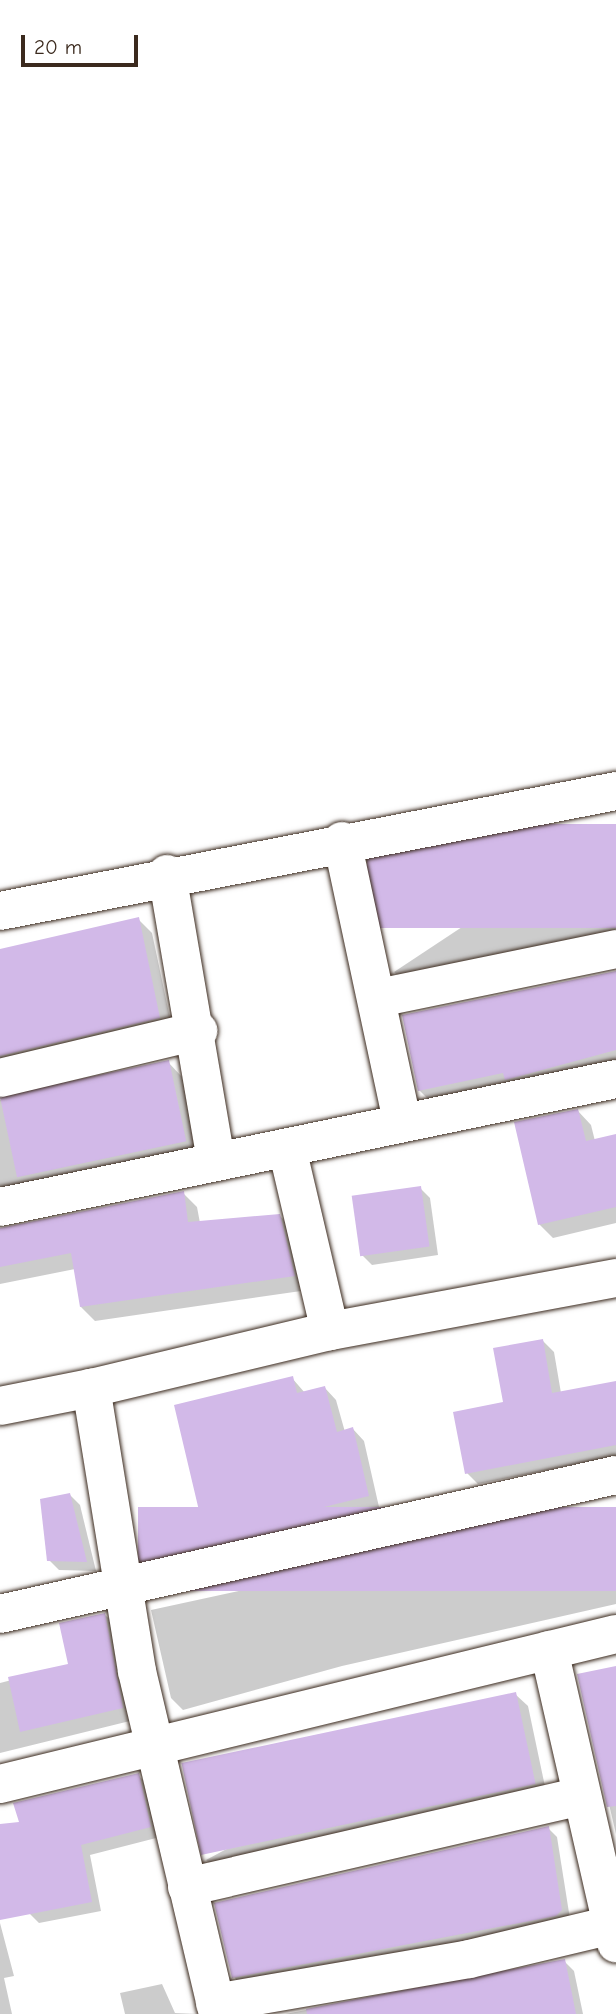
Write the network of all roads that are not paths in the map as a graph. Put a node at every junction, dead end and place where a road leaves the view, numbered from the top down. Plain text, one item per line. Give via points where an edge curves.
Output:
1 (616, 790) edge
2 (342, 841) junction
3 (167, 874) junction
4 (0, 911) edge
5 (616, 949) edge
6 (378, 998) junction
7 (198, 1031) junction
8 (0, 1078) edge
9 (616, 1079) edge
10 (402, 1122) junction
11 (287, 1148) junction
12 (216, 1161) junction
13 (0, 1207) edge
14 (616, 1278) edge
15 (330, 1331) junction
16 (91, 1388) junction
17 (0, 1406) edge
18 (616, 1475) edge
19 (127, 1587) junction
20 (0, 1614) edge
21 (616, 1634) edge
22 (549, 1650) junction
23 (153, 1748) junction
24 (0, 1784) edge
25 (582, 1796) junction
26 (187, 1887) junction
27 (614, 1934) edge
28 (216, 2009) edge

1 - 2 street
2 - 3 street
2 - 6 street
3 - 4 street
3 - 7 street
5 - 6 street
6 - 10 street
7 - 8 street
7 - 12 street
9 - 10 street
10 - 11 street
11 - 12 street
11 - 15 street
12 - 13 street
14 - 15 street
15 - 16 street
16 - 17 street
16 - 19 street
18 - 19 street
19 - 20 street
19 - 23 street
21 - 22 street
22 - 23 street
22 - 25 street
23 - 24 street
23 - 26 street
25 - 26 street
25 - 27 street
26 - 28 street
27 - 28 street

